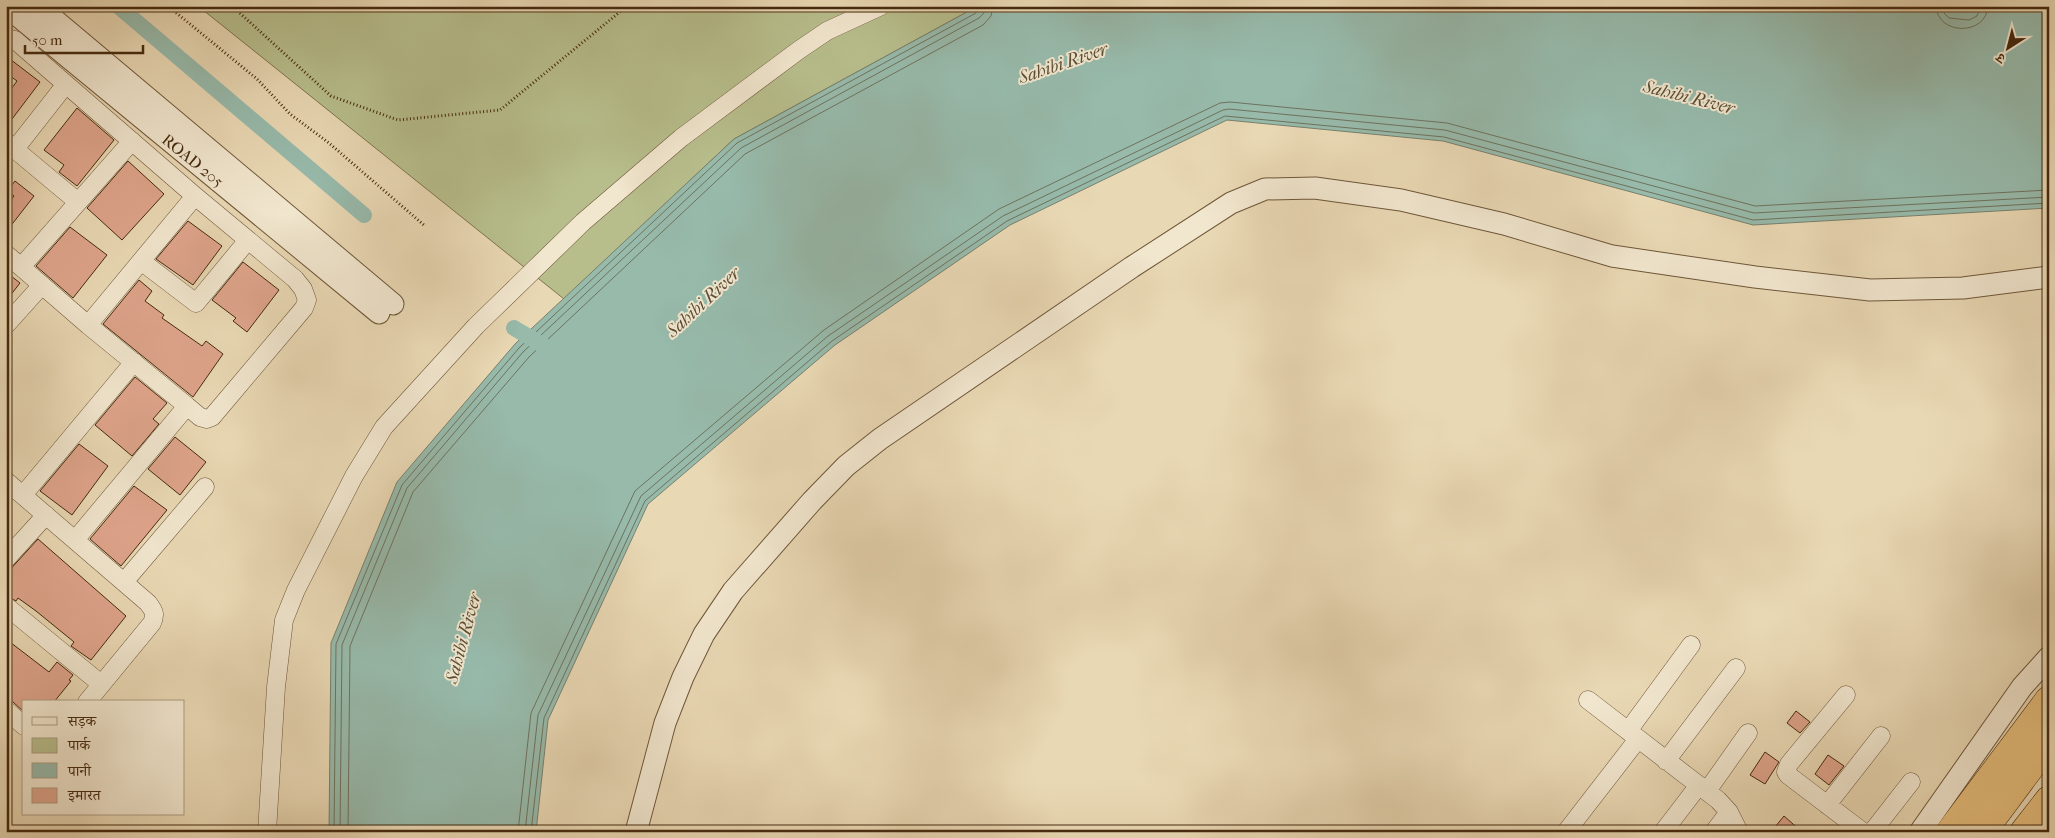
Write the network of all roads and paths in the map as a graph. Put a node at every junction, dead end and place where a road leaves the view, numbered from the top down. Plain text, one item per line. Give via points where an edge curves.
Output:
1 (6, 6) edge
2 (38, 6) edge
3 (168, 6) edge
4 (232, 6) edge
5 (627, 6) edge
6 (881, 6) edge
7 (6, 38) edge
8 (66, 84) junction
9 (132, 141) junction
10 (10, 145) edge
11 (195, 196) junction
12 (78, 202) junction
13 (425, 226) dead end
14 (248, 240) junction
15 (6, 254) edge
16 (141, 261) junction
17 (21, 267) junction
18 (2049, 277) edge
19 (42, 285) junction
20 (6, 325) edge
21 (88, 325) junction
22 (134, 362) junction
23 (187, 406) junction
24 (6, 481) edge
25 (205, 487) dead end
26 (23, 495) junction
27 (46, 515) junction
28 (75, 540) junction
29 (6, 559) edge
30 (124, 582) junction
31 (6, 606) edge
32 (1691, 644) dead end
33 (2049, 657) edge
34 (1736, 668) dead end
35 (101, 684) junction
36 (1846, 695) dead end
37 (89, 700) edge
38 (1588, 700) dead end
39 (2049, 700) edge
40 (6, 710) edge
41 (22, 724) edge
42 (1748, 733) dead end
43 (1633, 735) junction
44 (1881, 736) dead end
45 (2049, 742) edge
46 (1666, 761) junction
47 (1911, 782) dead end
48 (1703, 788) junction
49 (2049, 800) edge
50 (1827, 805) junction
51 (1729, 812) junction
52 (267, 832) edge
53 (636, 832) edge
54 (1566, 832) edge
55 (1663, 832) edge
56 (1714, 832) edge
57 (1739, 832) edge
58 (1863, 832) edge
59 (1872, 832) edge
60 (1920, 832) edge
61 (1950, 832) edge
62 (1982, 832) edge
63 (2024, 832) edge

1 - 2 street, ROAD 205 via 386,309
3 - 13 path via 257,79 290,114 329,143
4 - 5 path via 331,96 398,120 500,110
6 - 52 street via 820,36 681,138 583,222 483,320 384,427 354,476 284,620 276,687
7 - 8 street via 15,40
8 - 9 street
8 - 10 street
9 - 11 street
9 - 12 street
10 - 12 street
11 - 14 street
11 - 16 street
12 - 17 street
14 - 16 street via 196,303
14 - 23 street via 295,279 307,300 304,308 212,417 200,417
15 - 17 street
16 - 21 street
17 - 19 street
18 - 53 street via 1963,288 1870,290 1612,256 1504,224 1401,200 1315,188 1265,189 1230,203 1140,262 910,418 846,466 733,591 704,634 665,723
19 - 20 street
19 - 21 street
21 - 22 street
22 - 23 street
22 - 26 street
23 - 28 street
24 - 26 street
25 - 30 street
26 - 27 street
27 - 28 street
27 - 29 street
28 - 30 street
30 - 35 street via 148,603 155,616
31 - 35 street
32 - 43 street
33 - 60 street via 2022,688
34 - 46 street
35 - 37 street
36 - 50 street via 1786,768 1788,775
38 - 43 street
39 - 61 highway
40 - 41 street
42 - 48 street
43 - 46 street
43 - 54 street
44 - 50 street
45 - 62 highway
46 - 48 street
47 - 59 street
48 - 51 street
48 - 55 street
49 - 63 highway
50 - 58 street
51 - 56 street
51 - 57 street

